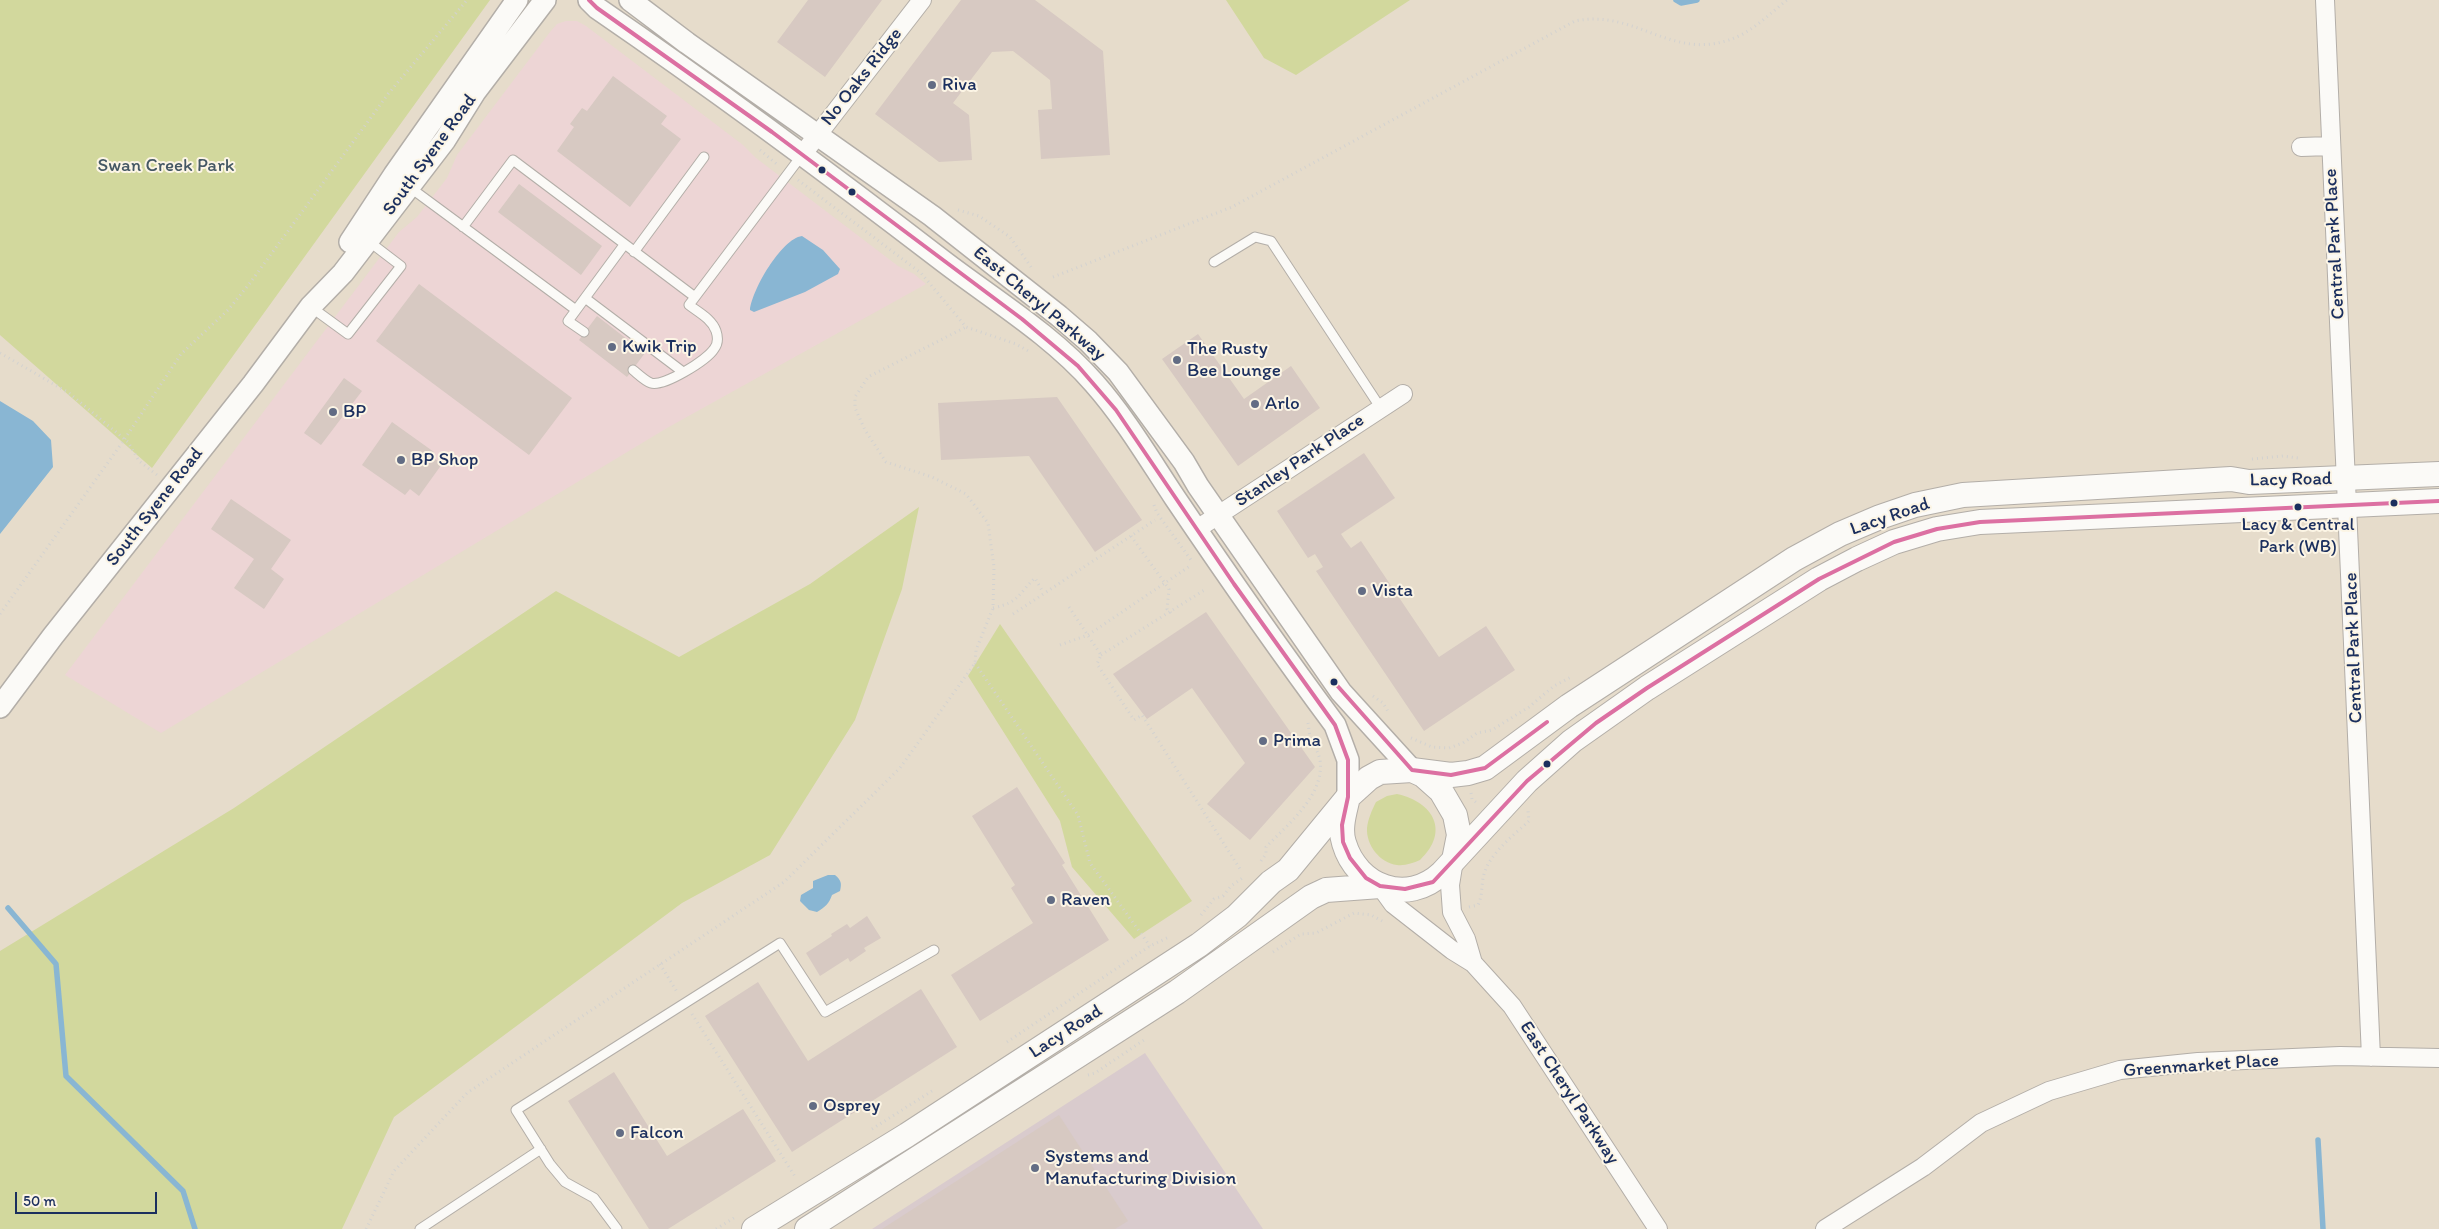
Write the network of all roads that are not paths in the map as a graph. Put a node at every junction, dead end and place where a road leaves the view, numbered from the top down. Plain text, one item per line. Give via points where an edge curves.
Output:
1 (517, 0) edge
2 (545, 0) edge
3 (589, 0) edge
4 (630, 0) edge
5 (922, 0) edge
6 (2325, 0) edge
7 (818, 135) junction
8 (2330, 146) junction
9 (2301, 147) dead end
10 (802, 155) junction
11 (704, 157) dead end
12 (401, 180) junction
13 (463, 227) junction
14 (362, 236) junction
15 (624, 245) junction
16 (634, 252) junction
17 (1214, 262) dead end
18 (694, 297) junction
19 (585, 298) junction
20 (311, 306) junction
21 (576, 310) junction
22 (584, 332) dead end
23 (633, 370) dead end
24 (683, 372) junction
25 (1403, 394) dead end
26 (1380, 407) junction
27 (2439, 474) edge
28 (2346, 478) junction
29 (2439, 501) edge
30 (2348, 505) junction
31 (1218, 515) junction
32 (1197, 529) junction
33 (0, 707) edge
34 (1412, 770) junction
35 (1348, 797) junction
36 (1454, 860) junction
37 (1380, 886) junction
38 (934, 950) dead end
39 (1473, 963) junction
40 (2371, 1057) junction
41 (2439, 1058) edge
42 (541, 1149) junction
43 (747, 1221) edge
44 (420, 1229) edge
45 (617, 1229) edge
46 (807, 1229) edge
47 (1658, 1229) edge
48 (1825, 1229) edge

1 - 12 street, South Syene Road
2 - 12 street, South Syene Road via 475,92 445,140
3 - 10 street, East Cheryl Parkway via 731,100
4 - 7 street, East Cheryl Parkway
5 - 7 street, No Oaks Ridge
6 - 8 street, Central Park Place
7 - 10 street, No Oaks Ridge
7 - 31 street, East Cheryl Parkway via 932,216 1088,340 1143,405
8 - 9 street
8 - 28 street, Central Park Place
10 - 18 lane
10 - 32 street, East Cheryl Parkway via 1065,354 1117,411
11 - 16 lane
12 - 13 lane
12 - 14 street, South Syene Road
13 - 15 lane via 513,160
13 - 21 lane
14 - 20 street, South Syene Road
14 - 20 lane via 401,266 348,334
15 - 16 lane
15 - 19 lane
16 - 18 lane
17 - 26 lane via 1255,237 1271,241
18 - 24 lane via 689,305 711,322 718,342 706,358
19 - 21 lane
19 - 24 lane
20 - 33 street, South Syene Road
21 - 22 lane via 568,321
23 - 24 lane via 651,383 658,384
25 - 26 street, Stanley Park Place
26 - 31 street, Stanley Park Place
27 - 28 main road, Lacy Road
28 - 30 street, Central Park Place
28 - 34 main road, Lacy Road via 2249,482 2232,479 2023,489 1963,495 1916,505 1860,525 1794,559 1577,701 1485,768 1451,775
29 - 30 main road, Lacy Road
30 - 36 main road, Lacy Road via 1980,522 1937,529 1894,542 1820,579 1596,723 1527,781
30 - 40 street, Central Park Place
31 - 32 street, Stanley Park Place
31 - 34 street, East Cheryl Parkway via 1341,692
32 - 35 street, East Cheryl Parkway via 1336,725 1348,760
34 - 35 main road via 1380,772
34 - 36 main road via 1434,784 1455,814 1459,835
35 - 37 main road via 1342,825 1343,842 1357,868
35 - 43 main road, Lacy Road via 1288,870 1199,945 907,1135
36 - 37 main road via 1433,882 1419,888
36 - 39 street, East Cheryl Parkway via 1450,885 1452,912 1466,939
37 - 39 street, East Cheryl Parkway via 1393,904
37 - 46 main road, Lacy Road via 1326,890 1312,897 1177,992
38 - 42 lane via 825,1012 780,943 516,1110
39 - 47 street, East Cheryl Parkway via 1526,1026
40 - 41 street, Greenmarket Place
40 - 48 street, Greenmarket Place via 2188,1063 2120,1070 2050,1091 1982,1123 1923,1167
42 - 44 lane
42 - 45 lane via 565,1182 594,1198

